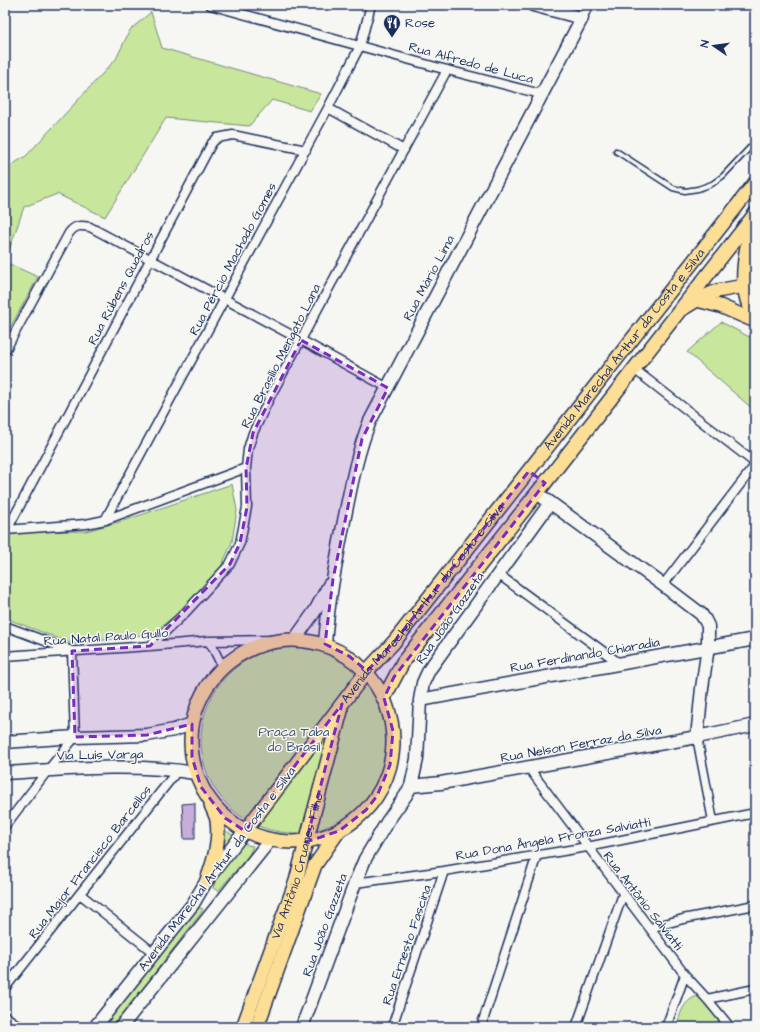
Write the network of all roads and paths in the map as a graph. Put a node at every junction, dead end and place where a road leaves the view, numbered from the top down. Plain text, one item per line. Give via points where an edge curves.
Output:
1 (210, 5) edge
2 (371, 5) edge
3 (533, 5) edge
4 (589, 5) edge
5 (582, 18) junction
6 (360, 46) junction
7 (448, 70) junction
8 (541, 94) junction
9 (328, 108) junction
10 (755, 142) edge
11 (306, 150) junction
12 (404, 150) junction
13 (616, 152) dead end
14 (755, 183) edge
15 (755, 214) edge
16 (755, 225) edge
17 (149, 259) junction
18 (749, 284) edge
19 (225, 300) junction
20 (697, 300) junction
21 (677, 312) junction
22 (755, 315) edge
23 (755, 321) edge
24 (301, 340) junction
25 (5, 351) edge
26 (634, 369) junction
27 (388, 388) junction
28 (755, 464) edge
29 (246, 468) junction
30 (529, 471) junction
31 (541, 488) junction
32 (550, 503) junction
33 (105, 520) junction
34 (6, 530) edge
35 (498, 574) junction
36 (333, 579) junction
37 (664, 585) junction
38 (5, 626) edge
39 (295, 639) junction
40 (755, 639) edge
41 (275, 640) junction
42 (208, 641) junction
43 (325, 644) junction
44 (150, 646) junction
45 (708, 647) junction
46 (72, 651) junction
47 (385, 651) junction
48 (5, 656) edge
49 (349, 656) junction
50 (619, 663) junction
51 (222, 666) junction
52 (366, 671) junction
53 (384, 698) junction
54 (420, 700) junction
55 (343, 703) junction
56 (192, 724) junction
57 (755, 725) edge
58 (75, 737) junction
59 (697, 737) junction
60 (5, 742) edge
61 (528, 767) junction
62 (48, 770) junction
63 (178, 770) junction
64 (5, 773) edge
65 (196, 773) junction
66 (411, 786) junction
67 (209, 800) junction
68 (755, 813) edge
69 (713, 821) junction
70 (5, 826) edge
71 (245, 831) junction
72 (339, 831) junction
73 (270, 840) junction
74 (287, 842) junction
75 (306, 842) junction
76 (587, 847) junction
77 (537, 855) junction
78 (300, 866) junction
79 (444, 871) junction
80 (207, 880) junction
81 (355, 883) junction
82 (200, 892) junction
83 (80, 894) junction
84 (623, 894) junction
85 (218, 905) junction
86 (755, 905) edge
87 (650, 928) junction
88 (154, 953) junction
89 (685, 975) junction
90 (5, 988) edge
91 (755, 989) edge
92 (707, 999) junction
93 (5, 1016) edge
94 (726, 1025) edge
95 (20, 1027) edge
96 (96, 1027) edge
97 (121, 1027) edge
98 (243, 1027) edge
99 (257, 1027) edge
100 (302, 1027) edge
101 (392, 1027) edge
102 (481, 1027) edge
103 (576, 1027) edge
104 (666, 1027) edge

1 - 6 street, Rua Alfredo de Luca
2 - 6 street, Rua Pércio Machado Gomes
3 - 5 street
4 - 5 street, Rua Mário Lima
5 - 8 street, Rua Mário Lima
6 - 7 street, Rua Alfredo de Luca
6 - 9 street, Rua Pércio Machado Gomes
7 - 8 street, Rua Alfredo de Luca
7 - 12 street, Rua Brasílio Mengato Lana
8 - 27 street, Rua Mário Lima
9 - 11 street, Rua Pércio Machado Gomes
9 - 12 street
10 - 13 lane via 712,184 685,191 673,188
11 - 17 street, Rua Rúbens Quadros via 233,136 217,138
11 - 19 street, Rua Pércio Machado Gomes
12 - 24 street, Rua Brasílio Mengato Lana
14 - 30 main road, Avenida Marechal Arthur da Costa e Silva
15 - 21 main road, Avenida Marechal Arthur da Costa e Silva
16 - 18 main road via 747,244
17 - 19 street
17 - 25 street via 90,227 83,225 73,228
17 - 34 street, Rua Rúbens Quadros
18 - 20 main road via 717,291
18 - 22 main road via 746,301
19 - 24 street
19 - 33 street, Rua Pércio Machado Gomes
20 - 21 main road
20 - 23 main road via 720,306
21 - 26 main road, Avenida Marechal Arthur da Costa e Silva
24 - 27 street
24 - 29 street, Rua Brasílio Mengato Lana via 253,433
26 - 28 street
26 - 31 main road, Avenida Marechal Arthur da Costa e Silva
27 - 36 street, Rua Mário Lima via 362,439
28 - 37 street
29 - 33 street
29 - 44 street, Rua Brasílio Mengato Lana via 247,508 240,543 230,564
30 - 31 main road
30 - 47 main road, Avenida Marechal Arthur da Costa e Silva
31 - 32 street
31 - 53 main road, Avenida Marechal Arthur da Costa e Silva via 403,662
32 - 35 street, Rua João Gazzeta
32 - 37 street
33 - 34 street via 86,524
35 - 50 street
35 - 54 street, Rua João Gazzeta via 429,670 423,683
36 - 39 street, Rua Mário Lima
36 - 43 street, Rua Mário Lima
37 - 45 street via 705,620 708,626
38 - 46 street
39 - 41 main road
39 - 43 main road
40 - 45 street, Rua Ferdinando Chiaradia
41 - 42 street, Rua Natal Paulo Gullo
41 - 51 main road via 256,645
42 - 44 street, Rua Natal Paulo Gullo
42 - 51 street
43 - 49 main road
44 - 46 street, Rua Natal Paulo Gullo
45 - 50 street, Rua Ferdinando Chiaradia
45 - 59 street
46 - 48 street, Rua Natal Paulo Gullo
46 - 58 street
47 - 49 main road via 372,656
47 - 52 main road, Avenida Marechal Arthur da Costa e Silva
49 - 52 main road
50 - 54 street, Rua Ferdinando Chiaradia
51 - 56 main road via 202,693
52 - 53 main road
52 - 55 main road, Avenida Marechal Arthur da Costa e Silva
53 - 72 main road via 393,731 393,748 385,781 366,810
54 - 66 street, Rua João Gazzeta via 417,759
55 - 71 main road, Avenida Marechal Arthur da Costa e Silva
55 - 75 main road, Via Antônio Cruanes Filho
56 - 58 street, Via Luís Varga via 147,735
56 - 65 main road via 190,740
57 - 59 street, Rua Nelson Ferraz da Silva
58 - 60 street, Via Luís Varga
58 - 62 street
59 - 61 street, Rua Nelson Ferraz da Silva
59 - 69 street
61 - 66 street, Rua Nelson Ferraz da Silva via 441,784
61 - 76 street, Rua Antônio Salviatti
62 - 63 street, Via Luís Varga via 139,767
62 - 64 street, Via Luís Varga
62 - 70 street
63 - 65 street, Via Luís Varga
63 - 83 street, Rua Major Francisco Barcellos
65 - 67 main road
66 - 81 street, Rua João Gazzeta via 365,859
67 - 71 main road via 225,818
67 - 80 main road via 217,819 218,841
68 - 69 street, Rua Dona Ângela Fronza Salviatti
69 - 76 street, Rua Dona Ângela Fronza Salviatti
71 - 73 main road
71 - 80 street, Avenida Marechal Arthur da Costa e Silva
72 - 75 main road
72 - 99 main road, Via Antônio Cruanes Filho via 315,865
73 - 74 main road
73 - 85 street, Avenida Marechal Arthur da Costa e Silva
74 - 75 main road
74 - 78 main road via 296,854
75 - 78 main road, Via Antônio Cruanes Filho
76 - 77 street, Rua Dona Ângela Fronza Salviatti
76 - 84 street, Rua Antônio Salviatti
77 - 79 street, Rua Dona Ângela Fronza Salviatti
77 - 102 street
78 - 98 main road, Via Antônio Cruanes Filho
79 - 81 street, Rua Dona Ângela Fronza Salviatti
79 - 101 street, Rua Ernesto Fascina
80 - 82 street, Avenida Marechal Arthur da Costa e Silva
81 - 100 street, Rua João Gazzeta
82 - 85 street
82 - 88 street, Avenida Marechal Arthur da Costa e Silva
83 - 88 street
83 - 90 street, Rua Major Francisco Barcellos
84 - 87 street, Rua Antônio Salviatti
84 - 103 street
85 - 97 street, Avenida Marechal Arthur da Costa e Silva
86 - 87 street
87 - 89 street, Rua Antônio Salviatti
88 - 96 street, Avenida Marechal Arthur da Costa e Silva
89 - 92 street, Rua Antônio Salviatti
89 - 104 street
91 - 92 street
92 - 94 street, Rua Antônio Salviatti
93 - 95 street

